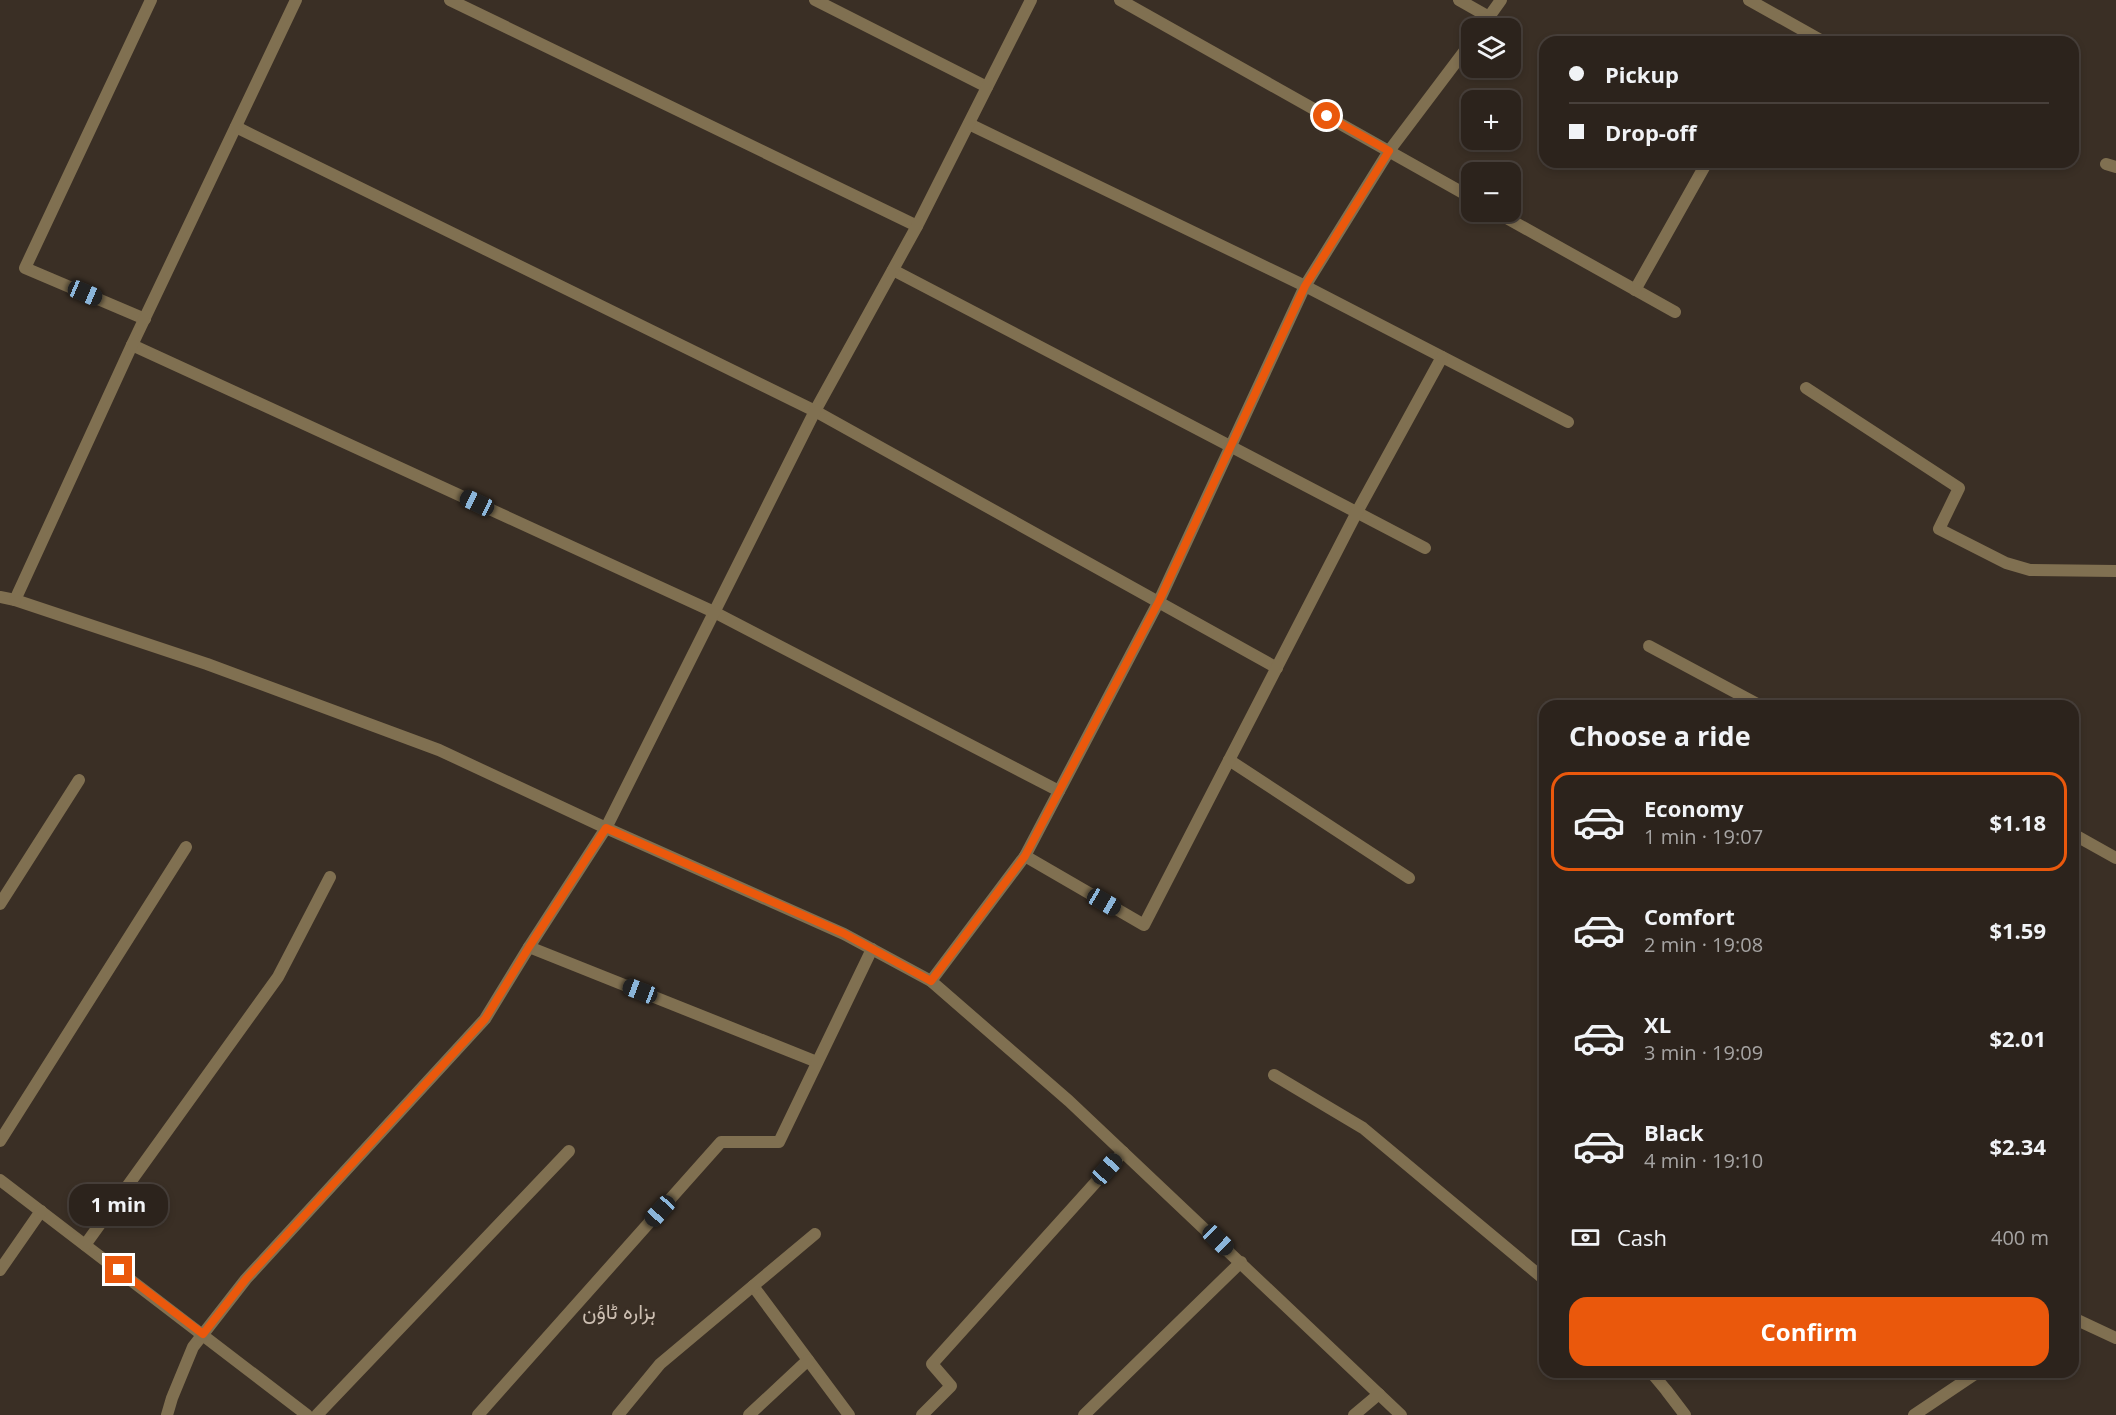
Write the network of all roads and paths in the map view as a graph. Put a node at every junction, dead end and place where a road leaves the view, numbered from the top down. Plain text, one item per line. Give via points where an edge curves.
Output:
1 (151, 0) edge
2 (296, 0) edge
3 (450, 0) edge
4 (815, 0) edge
5 (1031, 0) edge
6 (1120, 0) edge
7 (1459, 0) edge
8 (1501, 0) edge
9 (1749, 0) edge
10 (1489, 17) joint
11 (1813, 36) edge
12 (1461, 56) edge
13 (987, 87) junction
14 (969, 124) junction
15 (236, 127) junction
16 (1389, 151) junction
17 (1704, 168) edge
18 (1461, 192) edge
19 (1514, 222) edge
20 (918, 226) junction
21 (893, 270) junction
22 (1305, 286) junction
23 (1635, 290) junction
24 (1675, 312) dead end
25 (145, 319) junction
26 (132, 345) junction
27 (1442, 357) junction
28 (1806, 388) dead end
29 (815, 411) junction
30 (1568, 422) dead end
31 (1231, 446) junction
32 (1357, 512) junction
33 (1425, 548) dead end
34 (2116, 571) edge
35 (0, 597) edge
36 (15, 600) junction
37 (1159, 601) junction
38 (714, 612) junction
39 (1650, 646) dead end
40 (1277, 668) junction
41 (1750, 700) edge
42 (1229, 760) junction
43 (79, 780) dead end
44 (1059, 790) junction
45 (606, 828) junction
46 (2079, 837) edge
47 (186, 847) dead end
48 (1025, 856) junction
49 (2116, 858) edge
50 (330, 877) dead end
51 (1409, 878) dead end
52 (0, 904) edge
53 (529, 947) junction
54 (872, 949) junction
55 (931, 981) junction
56 (817, 1062) junction
57 (1274, 1075) dead end
58 (0, 1142) edge
59 (569, 1151) dead end
60 (1123, 1152) junction
61 (0, 1180) edge
62 (41, 1211) junction
63 (815, 1234) dead end
64 (85, 1245) junction
65 (1241, 1262) junction
66 (0, 1270) edge
67 (1539, 1275) edge
68 (753, 1286) junction
69 (2079, 1321) edge
70 (203, 1334) junction
71 (2116, 1338) edge
72 (808, 1360) junction
73 (1656, 1378) edge
74 (1969, 1378) edge
75 (1378, 1394) junction
76 (167, 1415) edge
77 (307, 1415) edge
78 (317, 1415) edge
79 (478, 1415) edge
80 (618, 1415) edge
81 (749, 1415) edge
82 (849, 1415) edge
83 (922, 1415) edge
84 (1084, 1415) edge
85 (1354, 1415) edge
86 (1401, 1415) edge
87 (1685, 1415) edge
88 (1914, 1415) edge

1 - 25 street via 25,268
2 - 15 street
3 - 20 street
4 - 13 street
5 - 13 street
6 - 16 street
7 - 10 street
8 - 10 street
9 - 11 street
12 - 16 street
13 - 14 street
14 - 20 street
14 - 22 street
15 - 25 street
15 - 29 street
16 - 18 street
16 - 22 street
17 - 23 street
19 - 23 street
20 - 21 street
21 - 29 street
21 - 31 street
22 - 27 street
22 - 31 street
23 - 24 street
25 - 26 street
26 - 36 street
26 - 38 street
27 - 30 street
27 - 32 street
28 - 34 street via 1959,488 1939,529 2006,563 2030,570
29 - 37 street
29 - 38 street
31 - 32 street
31 - 37 street
32 - 33 street
32 - 40 street
35 - 36 street
36 - 45 street via 207,664 439,750
37 - 40 street
37 - 44 street
38 - 44 street
38 - 45 street
39 - 41 street
40 - 42 street
42 - 48 street via 1144,925
42 - 51 street
43 - 52 street
44 - 48 street
45 - 53 street
45 - 54 street
46 - 49 street
47 - 58 street
48 - 55 street
50 - 64 street via 278,977
53 - 56 street
53 - 70 street via 485,1019 246,1279
54 - 55 street
54 - 56 street
55 - 60 street
56 - 79 street via 779,1142 721,1142
57 - 67 street via 1363,1128
59 - 78 street
60 - 65 street
60 - 83 street via 932,1364 951,1386
61 - 62 street
62 - 64 street
62 - 66 street
63 - 68 street
64 - 70 street
65 - 75 street
65 - 84 street
68 - 72 street
68 - 80 street via 660,1364
69 - 71 street
70 - 76 street via 193,1347
70 - 77 street
72 - 81 street
72 - 82 street
73 - 87 street
74 - 88 street
75 - 85 street
75 - 86 street

